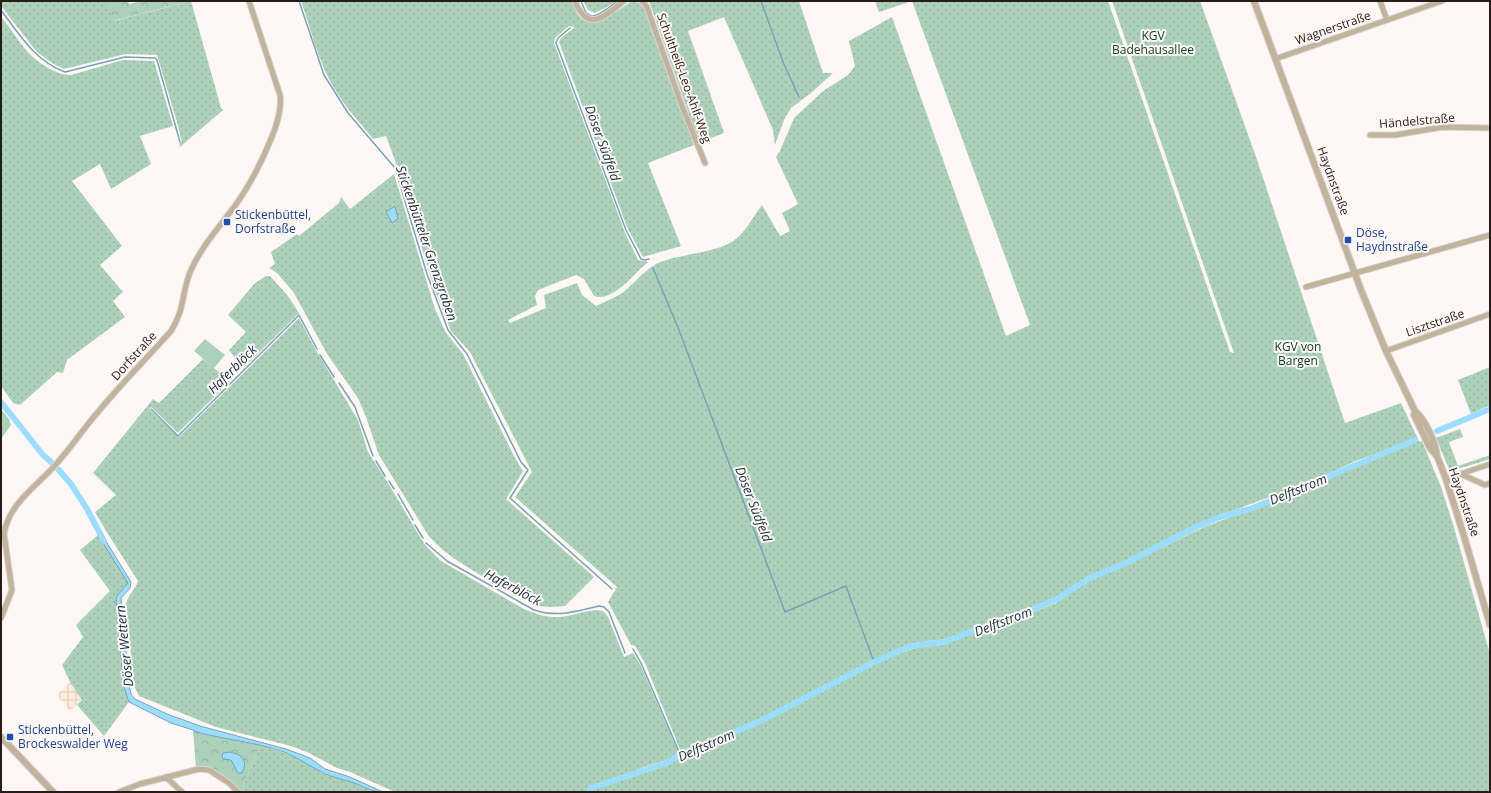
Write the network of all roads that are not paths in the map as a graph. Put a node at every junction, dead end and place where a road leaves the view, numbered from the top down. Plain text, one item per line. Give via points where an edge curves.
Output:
1 (249, 1) edge
2 (575, 1) edge
3 (624, 1) edge
4 (642, 1) edge
5 (1254, 1) edge
6 (1380, 1) edge
7 (1442, 1) edge
8 (1387, 20) junction
9 (1276, 58) junction
10 (1490, 128) edge
11 (1370, 135) dead end
12 (705, 163) dead end
13 (1490, 235) edge
14 (1355, 274) junction
15 (1306, 287) dead end
16 (1490, 314) edge
17 (1386, 351) junction
18 (1490, 464) edge
19 (1461, 474) junction
20 (1446, 479) junction
21 (1490, 483) edge
22 (1, 618) edge
23 (1490, 625) edge
24 (1, 737) edge
25 (166, 777) junction
26 (53, 792) edge
27 (119, 792) edge
28 (182, 792) edge
29 (238, 792) edge

1 - 22 street, Dorfstraße via 281,101 265,154 238,202 195,261 175,325 10,515 4,534 12,590
2 - 3 street via 580,12 588,19 602,17
4 - 12 street, Schultheiß-Leo-Ahlf-Weg via 647,7
5 - 9 street, Haydnstraße
6 - 8 street
7 - 8 street, Wagnerstraße
8 - 9 street, Wagnerstraße
9 - 14 street, Haydnstraße
10 - 11 street, Händelstraße via 1443,127 1395,136
13 - 14 street
14 - 15 street
14 - 17 street, Haydnstraße
16 - 17 street, Lisztstraße
17 - 20 street, Haydnstraße
18 - 19 street
19 - 20 street
19 - 21 street via 1484,485
20 - 23 street, Haydnstraße
24 - 26 street
25 - 27 street
25 - 28 street
25 - 29 street via 199,769 209,770

